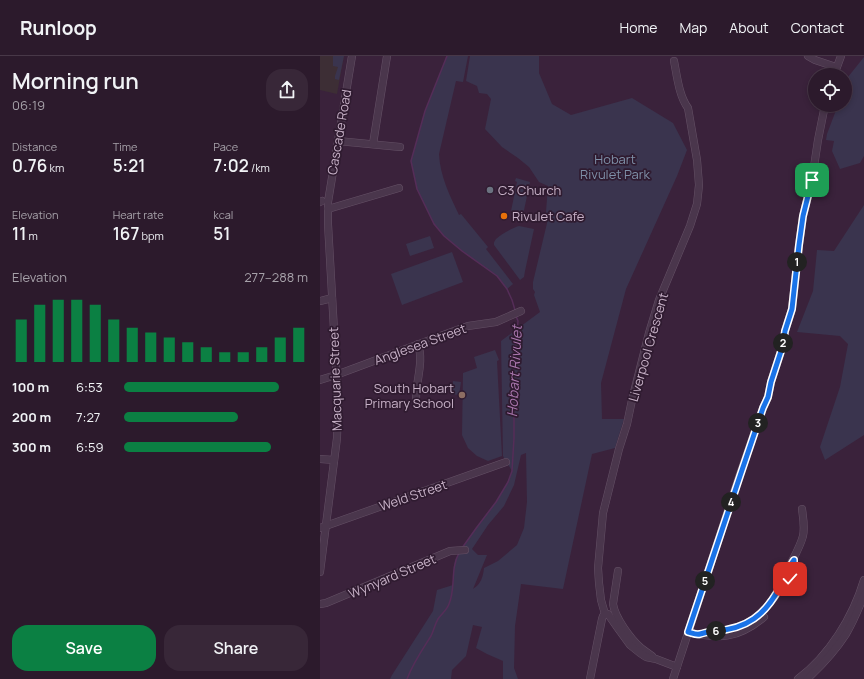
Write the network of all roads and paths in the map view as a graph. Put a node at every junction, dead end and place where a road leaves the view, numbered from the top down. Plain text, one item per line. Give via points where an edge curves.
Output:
1 (352, 56) edge
2 (387, 56) edge
3 (808, 56) edge
4 (841, 56) edge
5 (674, 61) dead end
6 (836, 67) joint
7 (824, 112) edge
8 (338, 142) junction
9 (374, 144) junction
10 (400, 147) dead end
11 (399, 188) dead end
12 (324, 203) edge
13 (324, 217) edge
14 (332, 298) junction
15 (320, 301) edge
16 (521, 311) dead end
17 (418, 344) junction
18 (336, 375) junction
19 (320, 380) edge
20 (416, 399) dead end
21 (320, 459) edge
22 (334, 460) junction
23 (506, 462) dead end
24 (802, 509) dead end
25 (323, 527) edge
26 (465, 550) dead end
27 (618, 570) dead end
28 (320, 572) edge
29 (864, 580) edge
30 (864, 595) edge
31 (320, 604) edge
32 (605, 614) junction
33 (688, 632) junction
34 (656, 659) junction
35 (677, 667) junction
36 (590, 679) edge
37 (673, 679) edge
38 (798, 679) edge
39 (806, 679) edge

1 - 8 street, Cascade Road
2 - 9 street
3 - 6 street
4 - 6 street
5 - 32 street, Liverpool Crescent via 688,108 697,160 697,204 659,300 603,513 598,576
7 - 33 street via 801,230 792,309 783,345 768,397
8 - 9 street
8 - 12 street, Cascade Road
9 - 10 street
11 - 12 street
12 - 13 street, Macquarie Street
13 - 14 street, Macquarie Street
14 - 15 street
14 - 18 street, Macquarie Street
16 - 17 street, Anglesea Street via 496,322 468,326
17 - 18 street, Anglesea Street
17 - 20 street via 421,362
18 - 19 street, Anglesea Street
18 - 22 street, Macquarie Street via 338,420
21 - 22 street
22 - 25 street, Macquarie Street
23 - 25 street, Weld Street
24 - 33 street via 803,536 780,588 766,608 759,615 734,629 698,635
25 - 28 street, Macquarie Street
26 - 31 street, Wynyard Street via 450,551 326,604
27 - 34 street, Liverpool Crescent via 614,604 616,615 641,647
29 - 38 street via 840,634
30 - 39 street via 846,634 826,660
32 - 34 street, Liverpool Crescent via 610,616 634,649
32 - 36 street via 602,618
33 - 35 street
34 - 35 street, Liverpool Crescent
35 - 37 street

